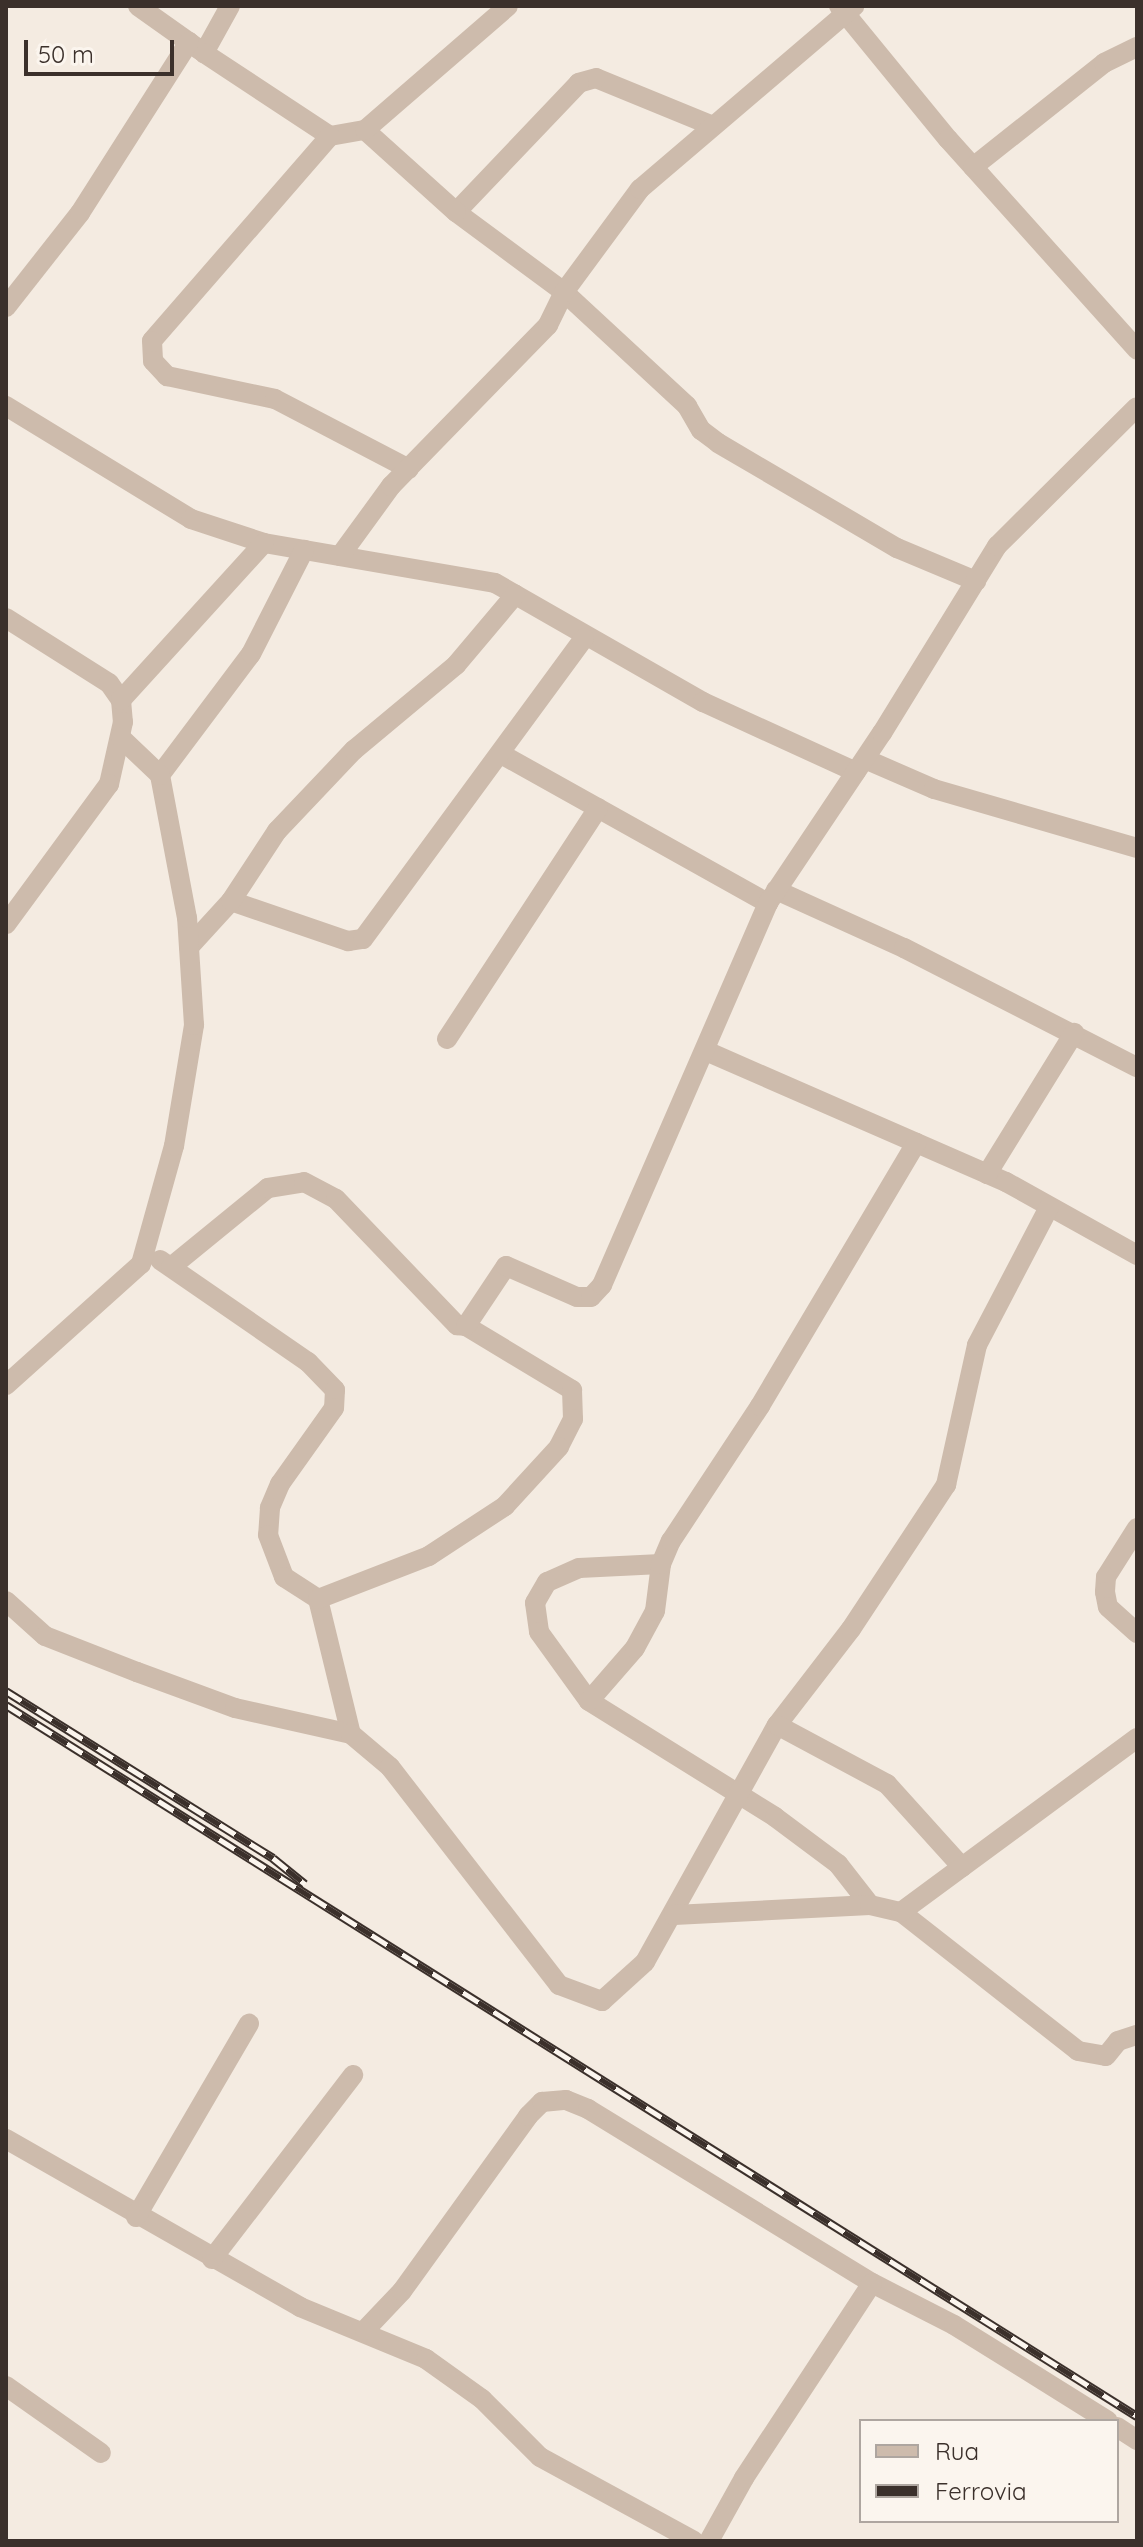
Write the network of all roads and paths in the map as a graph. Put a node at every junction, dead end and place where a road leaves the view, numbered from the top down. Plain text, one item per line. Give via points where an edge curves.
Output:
1 (138, 6) edge
2 (230, 6) edge
3 (508, 6) edge
4 (846, 8) edge
5 (196, 47) junction
6 (1137, 47) edge
7 (713, 126) junction
8 (365, 130) junction
9 (330, 136) junction
10 (973, 167) junction
11 (456, 212) junction
12 (564, 292) junction
13 (6, 307) edge
14 (1137, 350) edge
15 (6, 406) edge
16 (1137, 407) edge
17 (409, 469) junction
18 (264, 543) junction
19 (304, 550) junction
20 (340, 556) junction
21 (976, 581) junction
22 (515, 595) junction
23 (6, 618) edge
24 (584, 638) junction
25 (121, 700) junction
26 (121, 738) junction
27 (501, 754) junction
28 (860, 766) junction
29 (160, 775) junction
30 (598, 808) junction
31 (1137, 848) edge
32 (772, 897) junction
33 (231, 901) junction
34 (6, 924) edge
35 (189, 947) junction
36 (1074, 1033) junction
37 (447, 1039) dead end
38 (706, 1051) junction
39 (1137, 1067) edge
40 (916, 1143) junction
41 (987, 1174) junction
42 (1049, 1207) junction
43 (146, 1252) junction
44 (1137, 1255) edge
45 (171, 1267) junction
46 (466, 1326) junction
47 (6, 1385) edge
48 (1137, 1528) edge
49 (661, 1564) junction
50 (318, 1599) junction
51 (6, 1601) edge
52 (1137, 1633) edge
53 (589, 1701) junction
54 (777, 1725) junction
55 (351, 1734) junction
56 (1137, 1738) edge
57 (738, 1795) junction
58 (962, 1867) junction
59 (870, 1905) junction
60 (901, 1912) junction
61 (674, 1915) junction
62 (249, 2024) dead end
63 (1137, 2035) edge
64 (353, 2075) dead end
65 (6, 2139) edge
66 (136, 2217) junction
67 (212, 2259) junction
68 (872, 2283) junction
69 (365, 2330) junction
70 (6, 2386) edge
71 (1105, 2419) edge
72 (1119, 2428) edge
73 (1137, 2440) edge
74 (101, 2453) dead end
75 (694, 2541) edge
76 (709, 2541) edge

1 - 5 street
2 - 5 street
3 - 8 street
4 - 7 street
4 - 10 street
5 - 9 street
5 - 13 street via 80,213
6 - 10 street via 1104,63
7 - 11 street via 596,78 579,83
7 - 12 street via 640,189
8 - 9 street
8 - 11 street
9 - 17 street via 152,341 153,361 167,376 275,399
10 - 14 street
11 - 12 street
12 - 17 street via 539,336
12 - 21 street via 687,406 701,430 718,443 897,548
15 - 18 street via 191,519
16 - 21 street via 1062,486 1011,528
17 - 20 street
18 - 19 street
18 - 25 street
19 - 20 street
19 - 29 street via 251,654
20 - 22 street via 480,580
21 - 28 street
22 - 24 street
22 - 33 street via 456,665 354,750 277,831
23 - 25 street via 109,683
24 - 27 street
24 - 28 street via 703,702
25 - 26 street
26 - 29 street
26 - 34 street via 109,784
27 - 30 street
27 - 33 street via 363,939 348,941
28 - 31 street
28 - 32 street
29 - 35 street
30 - 32 street
30 - 37 street
32 - 36 street
32 - 38 street
33 - 35 street
35 - 43 street via 194,1025 174,1146
36 - 39 street
36 - 41 street
38 - 40 street
38 - 46 street via 602,1285 591,1297 577,1297 506,1266
40 - 41 street
40 - 49 street
41 - 42 street
42 - 44 street
42 - 54 street via 977,1345 946,1485 851,1629
43 - 45 street
43 - 47 street via 113,1292
45 - 46 street via 268,1188 304,1182 336,1199 444,1315
45 - 50 street via 308,1362 335,1390 334,1408 280,1484 270,1508 268,1535 284,1577
46 - 50 street via 572,1390 573,1419 559,1447 505,1506 449,1545
48 - 52 street via 1106,1577 1105,1592 1108,1607
49 - 53 street via 655,1611 635,1648
49 - 53 street via 579,1568 547,1582 535,1603 539,1632
50 - 55 street
51 - 55 street via 45,1636 137,1672 235,1708
53 - 57 street
54 - 57 street
54 - 58 street via 887,1784
55 - 61 street via 390,1767 559,1985 595,2002 613,1995 645,1962
56 - 58 street
57 - 59 street via 838,1864
57 - 61 street
58 - 60 street
59 - 60 street
59 - 61 street
60 - 63 street via 1078,2051 1106,2056 1118,2041
62 - 66 street
64 - 67 street
65 - 66 street
66 - 67 street
67 - 69 street via 300,2307
68 - 69 street via 588,2109 555,2099 542,2102 528,2116 402,2291
68 - 71 street via 954,2325
68 - 76 street via 744,2478
69 - 75 street via 426,2359 482,2399 540,2457
70 - 74 street
72 - 73 street

